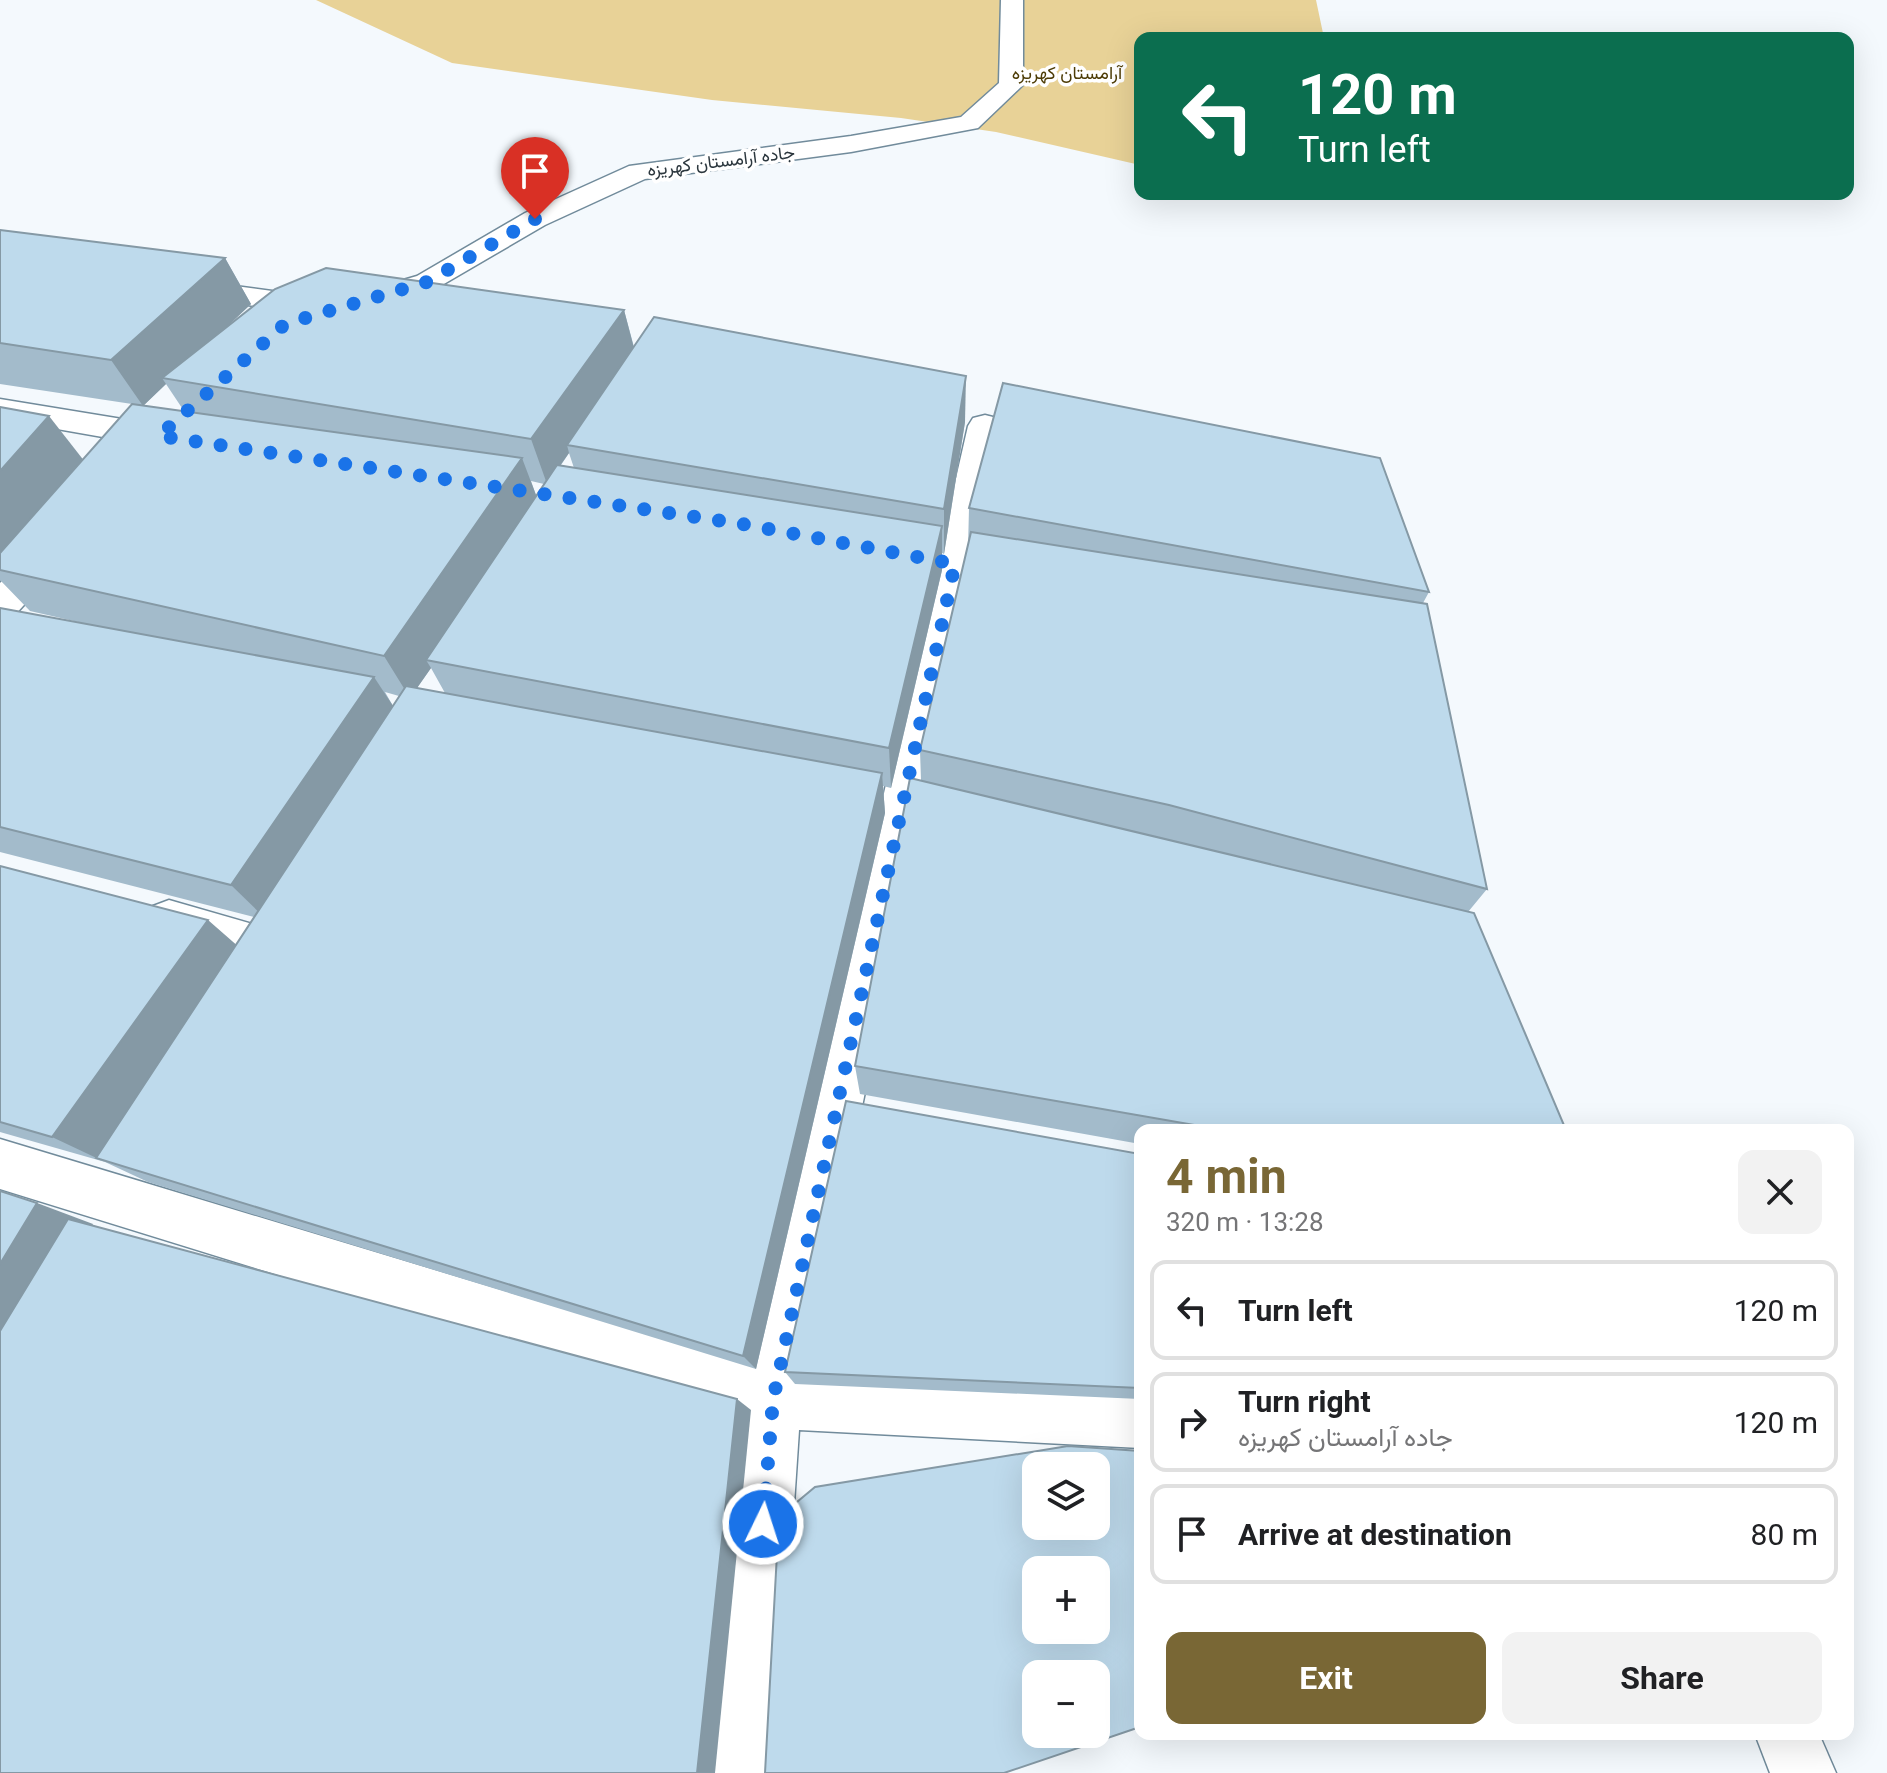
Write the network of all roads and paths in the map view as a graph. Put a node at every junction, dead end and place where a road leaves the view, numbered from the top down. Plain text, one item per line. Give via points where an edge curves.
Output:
1 (1012, 0) edge
2 (169, 286) edge
3 (338, 308) junction
4 (285, 324) edge
5 (0, 409) edge
6 (985, 426) dead end
7 (205, 443) edge
8 (74, 527) edge
9 (10, 621) edge
10 (134, 911) edge
11 (243, 986) edge
12 (0, 1164) edge
13 (773, 1400) junction
14 (1134, 1420) edge
15 (1789, 1740) edge
16 (743, 1773) edge
17 (1803, 1773) edge

1 - 3 street, جاده آرامستان کهریزه via 1011,85 969,123 639,172 535,219 427,282
2 - 3 street
3 - 4 street, جاده آرامستان کهریزه
5 - 7 street
6 - 13 street via 903,805 858,1115
8 - 9 street
10 - 11 street via 277,934
12 - 13 street via 120,1179
13 - 14 street
13 - 16 street
15 - 17 street

